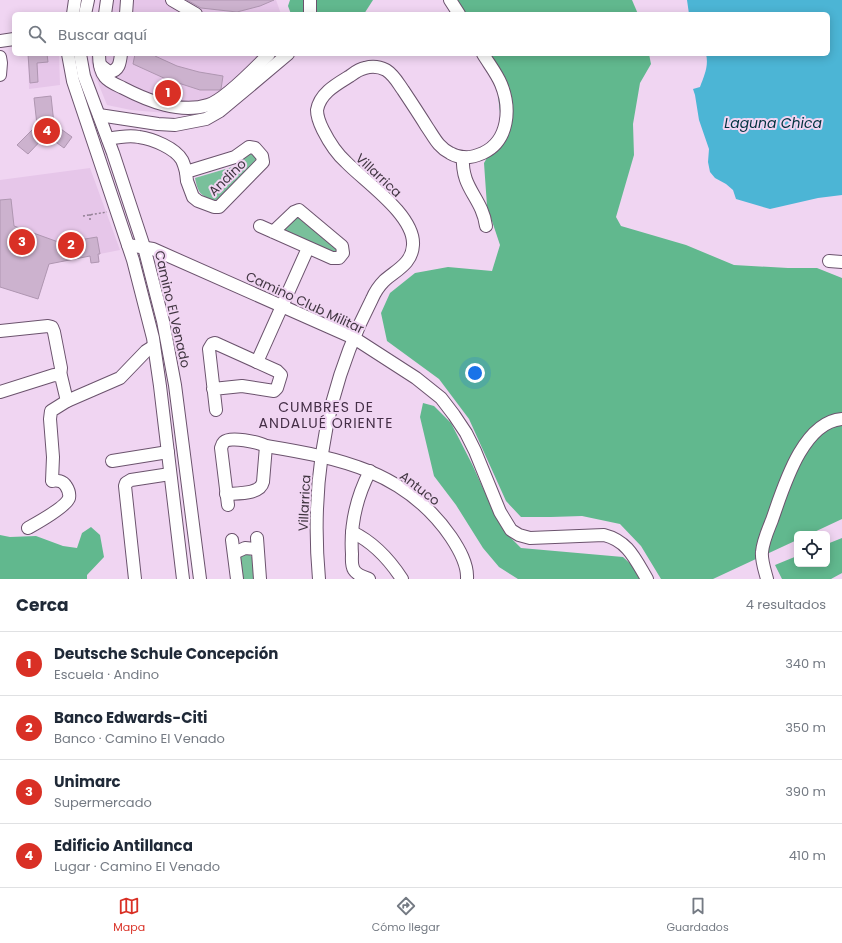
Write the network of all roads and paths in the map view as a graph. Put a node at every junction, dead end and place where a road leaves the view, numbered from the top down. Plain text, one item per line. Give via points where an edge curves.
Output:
1 (75, 0) edge
2 (88, 0) edge
3 (107, 0) edge
4 (127, 0) edge
5 (172, 0) edge
6 (310, 0) edge
7 (450, 0) edge
8 (73, 12) edge
9 (85, 12) edge
10 (105, 12) edge
11 (126, 12) edge
12 (193, 12) edge
13 (310, 12) edge
14 (458, 12) edge
15 (12, 39) edge
16 (0, 41) edge
17 (68, 56) edge
18 (80, 56) edge
19 (121, 56) edge
20 (267, 56) edge
21 (286, 56) edge
22 (484, 56) edge
23 (0, 57) edge
24 (99, 60) edge
25 (0, 75) edge
26 (99, 115) junction
27 (108, 139) junction
28 (463, 157) junction
29 (186, 172) junction
30 (116, 210) junction
31 (90, 214) junction
32 (83, 216) dead end
33 (90, 220) dead end
34 (260, 226) dead end
35 (486, 226) dead end
36 (273, 232) junction
37 (128, 245) junction
38 (144, 247) junction
39 (308, 248) junction
40 (829, 261) dead end
41 (842, 262) edge
42 (281, 306) junction
43 (0, 331) edge
44 (354, 338) junction
45 (154, 346) junction
46 (257, 362) junction
47 (60, 376) junction
48 (213, 389) junction
49 (0, 392) edge
50 (67, 401) junction
51 (216, 410) dead end
52 (842, 419) edge
53 (266, 446) junction
54 (168, 452) junction
55 (321, 456) junction
56 (112, 461) dead end
57 (370, 471) junction
58 (170, 474) junction
59 (28, 528) dead end
60 (352, 532) junction
61 (232, 540) dead end
62 (234, 553) junction
63 (135, 579) edge
64 (183, 579) edge
65 (200, 579) edge
66 (237, 579) edge
67 (260, 579) edge
68 (319, 579) edge
69 (370, 579) edge
70 (402, 579) edge
71 (467, 579) edge
72 (646, 579) edge
73 (767, 579) edge

1 - 8 street
2 - 9 street
3 - 10 street
4 - 11 street
5 - 12 street
6 - 13 street
7 - 14 street
15 - 16 street
17 - 30 street, Camino El Venado via 74,82
18 - 26 street, Camino El Venado via 84,76
19 - 24 street via 120,64 109,72
20 - 24 street via 219,99 209,105 191,108 152,102 139,96 106,78
21 - 26 street via 220,111 206,119 175,125
22 - 28 street via 502,87 506,122 502,136 495,146 480,154
23 - 25 street
26 - 27 street, Camino El Venado
27 - 29 street, Andino via 120,136 139,137 154,142 175,152 182,160
27 - 38 street, Camino El Venado
28 - 35 street via 464,176 484,213
28 - 44 street, Villarrica via 450,153 438,144 395,78 383,69 372,66 360,69 331,88 322,98 317,109 318,120 335,151 395,208 413,236 409,259 379,287
29 - 29 street, Andino via 235,157 249,147 255,148 264,159 217,207 193,197
30 - 31 path
30 - 37 street, Camino El Venado
31 - 32 path
31 - 33 path
34 - 36 street
36 - 39 street
36 - 39 street via 299,210 342,246 344,252 339,258 334,259
37 - 38 street, Camino Club Militar
37 - 45 street, Camino El Venado
38 - 42 street, Camino Club Militar
38 - 65 street, Camino El Venado via 172,364
39 - 42 street
40 - 41 street
42 - 44 street, Camino Club Militar
42 - 46 street
43 - 47 street via 48,326 52,328
44 - 55 street, Villarrica via 334,395
44 - 72 street, Camino Club Militar via 416,378 447,405 466,433 500,512 511,530 519,536 530,538 604,535 614,537 631,552
45 - 50 street via 120,378
45 - 54 street, Camino El Venado
46 - 48 street via 210,344
46 - 48 street via 280,373 275,391 242,386
47 - 49 street via 54,375
47 - 50 street via 63,379
48 - 51 street
50 - 59 street via 53,409 50,414 52,481 64,483 69,493 68,500
52 - 73 street via 834,419 817,432 798,455 766,534 762,553
53 - 53 street, Antuco via 236,440 225,441 222,444 227,499 261,488
53 - 55 street, Antuco
54 - 56 street
54 - 58 street, Camino El Venado
55 - 57 street, Antuco
55 - 68 street, Villarrica via 317,510
57 - 60 street via 356,505
57 - 71 street, Antuco via 405,492 439,522 466,564
58 - 63 street via 126,483
58 - 64 street, Camino El Venado
60 - 69 street via 353,568 356,573
60 - 70 street via 380,551
61 - 62 street
62 - 66 street
62 - 67 street via 257,544

